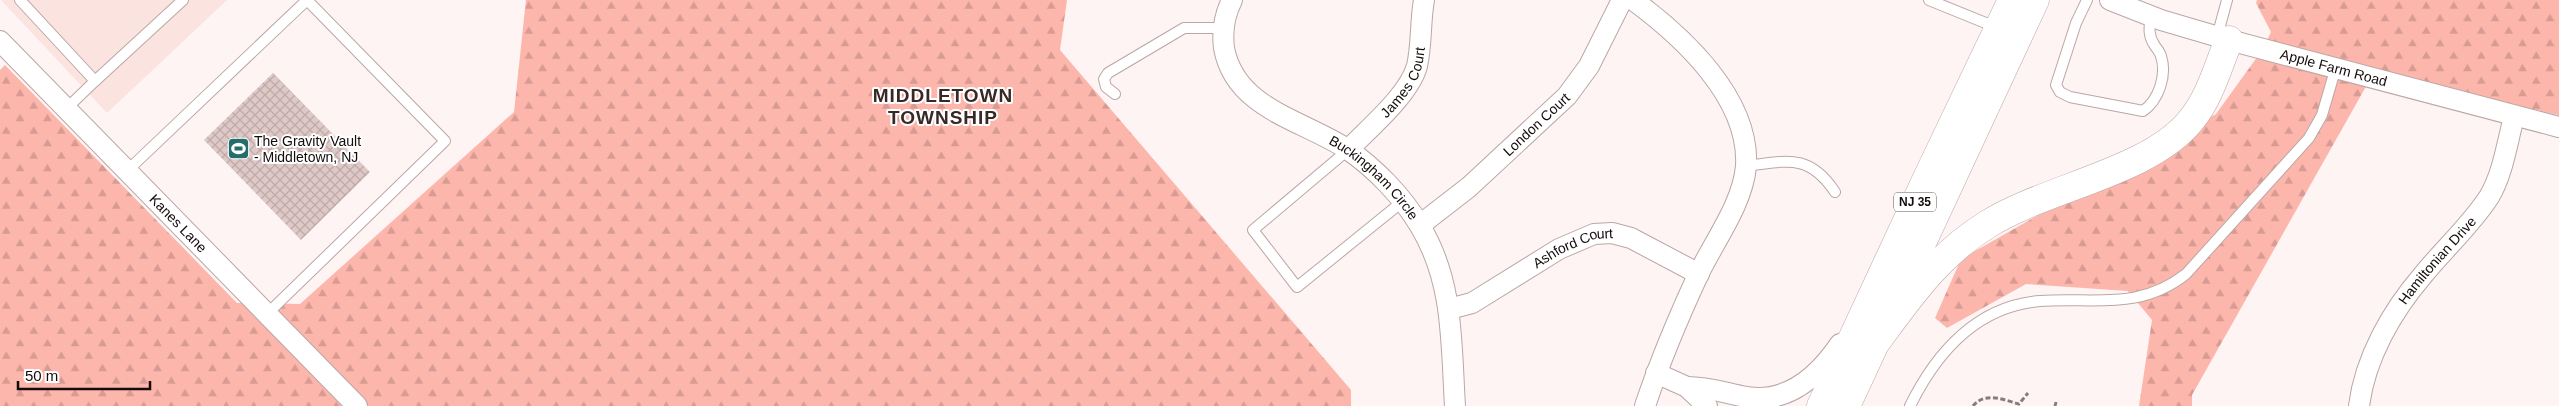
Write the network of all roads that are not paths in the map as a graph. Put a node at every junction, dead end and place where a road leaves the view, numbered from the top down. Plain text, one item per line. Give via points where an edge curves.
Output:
1 (20, 0) edge
2 (183, 0) edge
3 (1232, 0) edge
4 (1424, 0) edge
5 (1622, 0) edge
6 (1633, 0) edge
7 (1929, 0) edge
8 (2012, 0) edge
9 (2035, 0) edge
10 (2087, 0) edge
11 (2110, 0) edge
12 (2227, 0) edge
13 (2151, 16) junction
14 (1224, 28) junction
15 (1999, 29) junction
16 (2223, 38) junction
17 (0, 41) edge
18 (2336, 67) junction
19 (95, 81) junction
20 (1115, 94) dead end
21 (67, 108) junction
22 (2514, 117) junction
23 (2559, 127) edge
24 (1348, 150) junction
25 (1746, 166) junction
26 (128, 170) junction
27 (1835, 192) dead end
28 (1402, 202) junction
29 (1420, 225) junction
30 (1699, 274) junction
31 (1873, 294) junction
32 (1449, 309) junction
33 (268, 314) junction
34 (1877, 341) junction
35 (1656, 373) junction
36 (1687, 387) junction
37 (357, 406) edge
38 (1455, 406) edge
39 (1645, 406) edge
40 (1707, 406) edge
41 (1822, 406) edge
42 (1846, 406) edge
43 (1910, 406) edge
44 (2359, 406) edge

1 - 19 lane
2 - 19 lane
3 - 14 street, Buckingham Circle
4 - 24 street, James Court via 1420,49 1410,82
5 - 29 street, London Court via 1589,66 1567,96 1469,187
6 - 25 street via 1674,32 1732,105 1739,120
7 - 15 lane
8 - 15 highway, NJ 35
9 - 34 highway, NJ 35
10 - 13 lane via 2056,85 2060,92 2070,97 2143,111 2150,106 2163,78 2162,55 2149,32
11 - 13 street, Apple Farm Road
12 - 16 lane
13 - 16 street, Apple Farm Road
14 - 20 lane via 1184,28 1108,73 1104,79 1106,87
14 - 24 street, Buckingham Circle via 1226,60 1242,86 1266,107
15 - 31 highway, NJ 35
16 - 18 street, Apple Farm Road
16 - 34 highway via 2210,89 2198,110 2175,137 2129,164 2032,201 1966,238 1919,282
17 - 21 street, Kanes Lane
18 - 22 street, Apple Farm Road
18 - 43 lane via 2322,115 2309,138 2186,274 2171,285 2133,298 2111,302 2040,301 1994,312 1972,325 1950,346
19 - 21 lane
21 - 26 street, Kanes Lane
22 - 23 street, Apple Farm Road
22 - 44 street, Hamiltonian Drive via 2493,190 2465,230 2423,274 2391,320 2362,381
24 - 28 street, Buckingham Circle via 1372,169
24 - 28 lane via 1253,230 1297,286
25 - 27 lane via 1795,161 1813,169
25 - 30 street via 1734,204
26 - 33 street, Kanes Lane
26 - 33 lane via 307,0 438,134 444,141
28 - 29 street, Buckingham Circle
29 - 32 street, Buckingham Circle via 1441,272
30 - 32 street, Ashford Court via 1631,238 1612,233 1594,234 1559,249 1472,302
30 - 35 street
31 - 36 street via 1826,365 1790,392 1758,398 1706,387
31 - 41 highway, NJ 35
32 - 38 street, Buckingham Circle via 1454,347
33 - 37 street, Kanes Lane
34 - 42 highway, NJ 35
35 - 36 street
35 - 39 street
36 - 40 street

